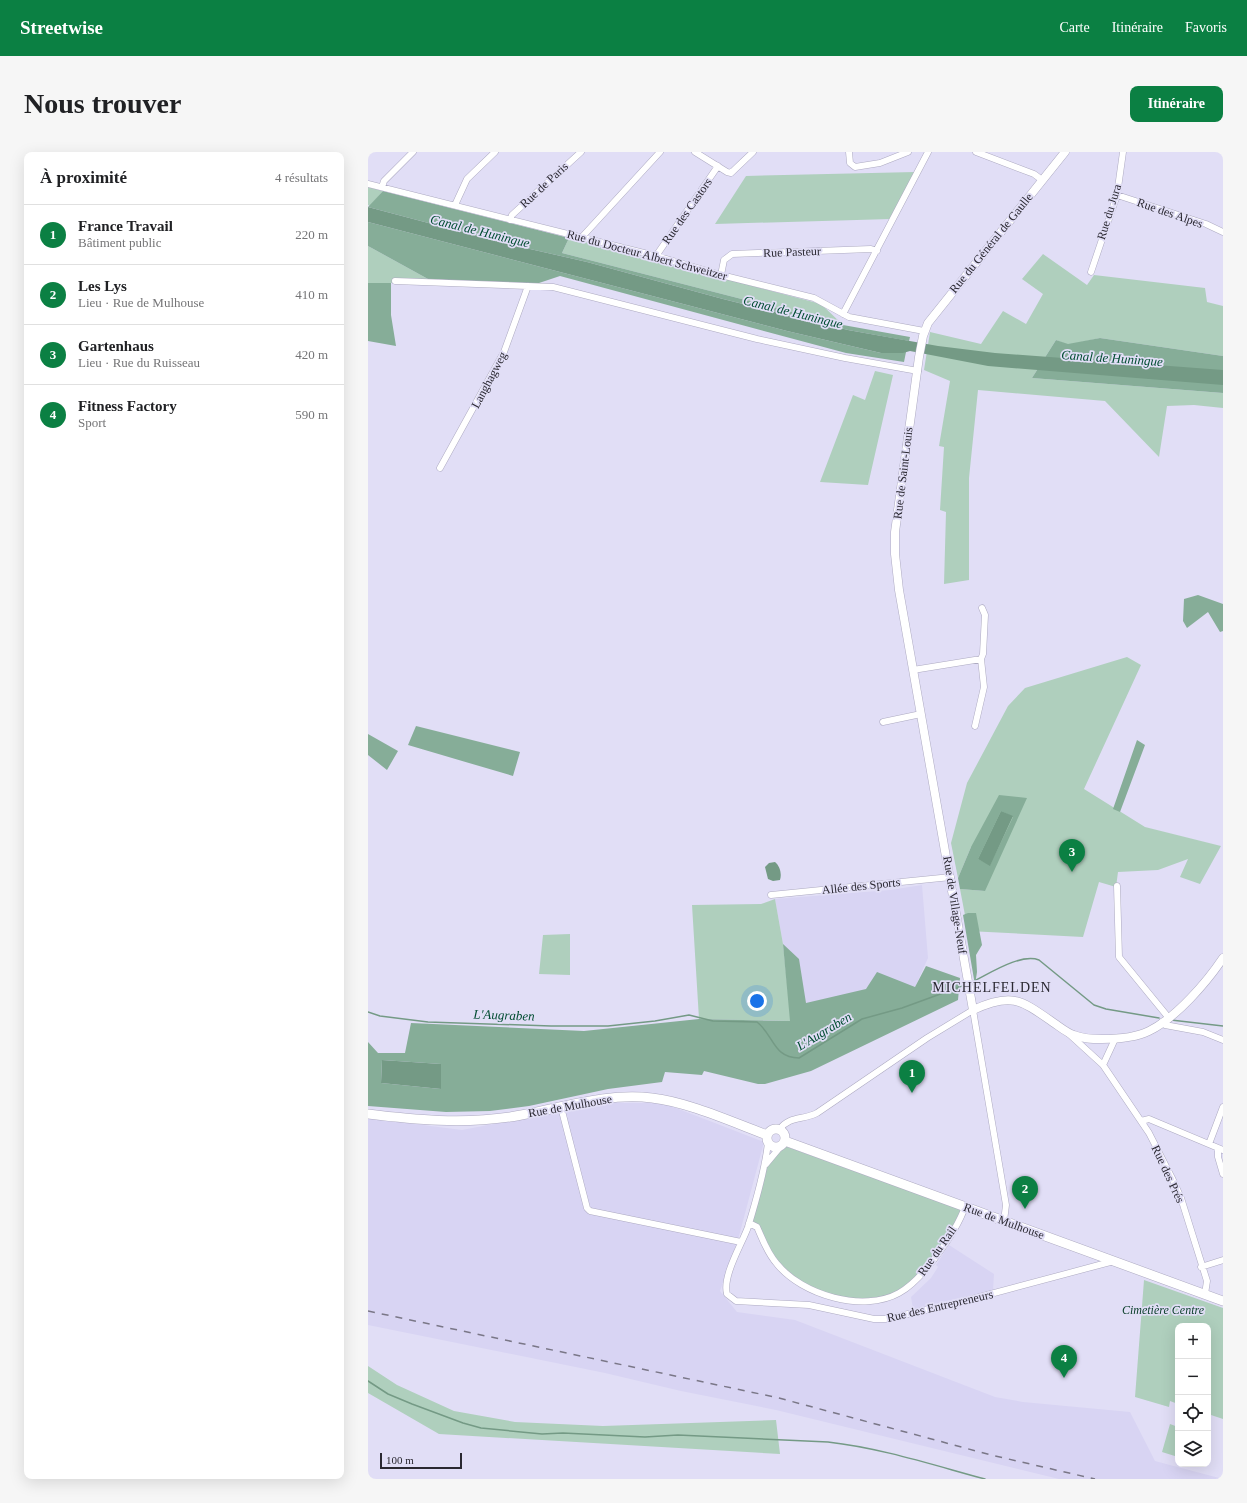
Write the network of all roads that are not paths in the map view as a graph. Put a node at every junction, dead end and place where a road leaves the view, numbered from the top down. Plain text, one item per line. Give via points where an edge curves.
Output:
1 (413, 152) edge
2 (495, 152) edge
3 (581, 152) edge
4 (660, 152) edge
5 (695, 152) edge
6 (754, 152) edge
7 (849, 152) edge
8 (908, 152) edge
9 (928, 152) edge
10 (976, 152) edge
11 (1065, 152) edge
12 (1123, 152) edge
13 (718, 166) junction
14 (1042, 180) junction
15 (368, 184) edge
16 (382, 187) junction
17 (1117, 195) junction
18 (454, 205) junction
19 (510, 220) junction
20 (1223, 232) edge
21 (582, 237) junction
22 (877, 251) junction
23 (656, 256) junction
24 (1091, 272) dead end
25 (721, 275) junction
26 (395, 281) dead end
27 (528, 286) junction
28 (843, 314) junction
29 (924, 334) junction
30 (919, 357) joint
31 (918, 370) junction
32 (440, 468) dead end
33 (899, 590) joint
34 (982, 608) dead end
35 (981, 659) junction
36 (913, 670) junction
37 (921, 714) junction
38 (884, 722) dead end
39 (974, 726) dead end
40 (951, 877) junction
41 (1117, 886) dead end
42 (771, 895) dead end
43 (1223, 958) edge
44 (973, 1010) junction
45 (1165, 1020) junction
46 (1068, 1033) junction
47 (1082, 1038) junction
48 (1115, 1039) junction
49 (1223, 1040) edge
50 (1084, 1050) junction
51 (1103, 1065) junction
52 (561, 1107) junction
53 (1223, 1107) edge
54 (368, 1114) edge
55 (1141, 1121) junction
56 (780, 1129) junction
57 (767, 1139) junction
58 (783, 1144) junction
59 (1209, 1144) junction
60 (1221, 1149) edge
61 (762, 1170) junction
62 (1223, 1174) edge
63 (965, 1207) junction
64 (1004, 1221) junction
65 (749, 1223) junction
66 (741, 1242) junction
67 (1223, 1260) edge
68 (1114, 1261) junction
69 (1202, 1267) junction
70 (1205, 1294) junction
71 (1223, 1300) edge

1 - 16 street via 384,181
2 - 18 street via 467,178
3 - 19 street, Rue de Paris via 512,215
4 - 21 street
5 - 13 street
6 - 13 street via 731,173
7 - 8 street via 850,163 855,167 880,163
9 - 22 street
10 - 14 street via 1034,174
11 - 14 street, Rue du Général de Gaulle
12 - 17 street, Rue du Jura
13 - 23 street, Rue des Castors
14 - 29 street, Rue du Général de Gaulle via 935,313
15 - 16 street, Rue du Docteur Albert Schweitzer
16 - 18 street, Rue du Docteur Albert Schweitzer
17 - 20 street, Rue des Alpes
17 - 24 street, Rue du Jura
18 - 19 street, Rue du Docteur Albert Schweitzer
19 - 21 street, Rue du Docteur Albert Schweitzer
21 - 23 street, Rue du Docteur Albert Schweitzer
22 - 25 street, Rue Pasteur via 871,249 732,254 724,260
22 - 28 street
23 - 25 street, Rue du Docteur Albert Schweitzer
25 - 28 street, Rue du Docteur Albert Schweitzer via 814,298
26 - 27 street
27 - 31 street via 553,287 764,340 845,358
27 - 32 street, Langhagweg via 504,352
28 - 29 street, Rue du Docteur Albert Schweitzer via 849,318
29 - 30 street, Rue du Général de Gaulle
30 - 31 street, Rue de Saint-Louis
31 - 33 street, Rue de Saint-Louis via 895,532
33 - 36 street, Rue de Village-Neuf
34 - 35 street via 985,615
35 - 36 street
35 - 39 street via 984,688
36 - 37 street, Rue de Village-Neuf
37 - 38 street
37 - 40 street, Rue de Village-Neuf
40 - 42 street, Allée des Sports
40 - 44 street, Rue de Village-Neuf
41 - 45 street via 1117,953
43 - 45 street via 1202,985
44 - 46 street via 1000,1000 1018,1001
44 - 56 street via 817,1113 804,1119 792,1119
44 - 64 street, Rue de Village-Neuf via 1006,1205
45 - 48 street via 1149,1031
45 - 49 street via 1165,1025 1203,1032
46 - 47 street
46 - 50 street, Rue des Prés
47 - 48 street
47 - 50 street
48 - 51 street
50 - 51 street, Rue des Prés
51 - 55 street, Rue des Prés
52 - 54 main road, Rue de Mulhouse via 511,1117 458,1122
52 - 57 main road, Rue de Mulhouse via 611,1099 650,1097 671,1100
52 - 66 street via 590,1212
53 - 59 street
55 - 59 street via 1149,1119 1165,1129
55 - 69 street, Rue des Prés via 1172,1178
56 - 57 main road via 772,1129
56 - 58 main road via 785,1135
57 - 58 main road via 775,1147
57 - 61 street, Rue des Entrepreneurs
58 - 61 street, Rue des Entrepreneurs via 768,1159
58 - 63 main road, Rue de Mulhouse
59 - 60 street
60 - 62 street via 1218,1157
61 - 65 street, Rue des Entrepreneurs
63 - 64 main road, Rue de Mulhouse
63 - 65 street, Rue du Rail via 929,1267 920,1277 894,1296 870,1301 835,1297 805,1287 777,1265 757,1227
64 - 68 main road, Rue de Mulhouse
65 - 66 street, Rue des Entrepreneurs
66 - 68 street, Rue des Entrepreneurs via 726,1286 727,1294 732,1299 740,1302 809,1304 880,1320 957,1303
67 - 69 street
68 - 70 main road, Rue de Mulhouse
69 - 70 street, Rue des Prés via 1207,1282
70 - 71 main road, Rue de Mulhouse

